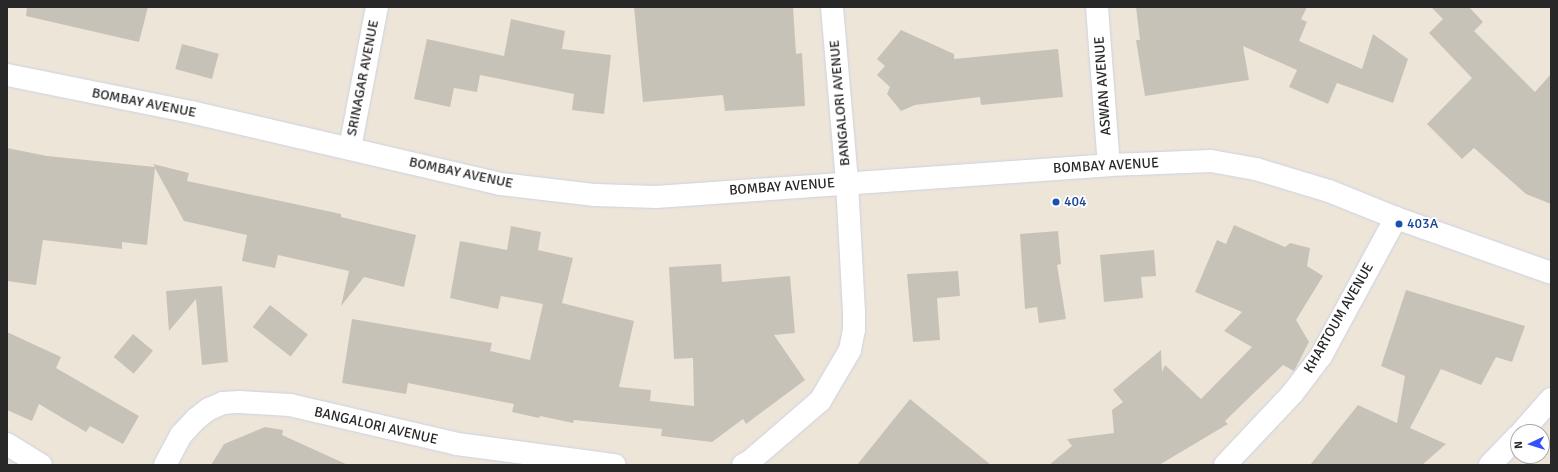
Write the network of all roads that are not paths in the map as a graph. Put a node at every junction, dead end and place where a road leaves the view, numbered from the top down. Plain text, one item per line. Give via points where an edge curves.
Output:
1 (377, 7) edge
2 (832, 7) edge
3 (1097, 7) edge
4 (7, 75) edge
5 (350, 148) junction
6 (1109, 165) junction
7 (847, 182) junction
8 (1396, 218) junction
9 (1551, 273) edge
10 (1551, 400) edge
11 (1529, 424) edge
12 (7, 444) edge
13 (1510, 444) edge
14 (41, 465) edge
15 (165, 465) edge
16 (615, 465) edge
17 (743, 465) edge
18 (1225, 465) edge
19 (1490, 465) edge

1 - 5 street, SRINAGAR AVENUE
2 - 7 street, BANGALORI AVENUE
3 - 6 street, ASWAN AVENUE
4 - 5 street, BOMBAY AVENUE via 191,112
5 - 7 street, BOMBAY AVENUE via 502,184 595,195 656,197
6 - 7 street, BOMBAY AVENUE
6 - 8 street, BOMBAY AVENUE via 1211,161 1256,169 1329,191
7 - 17 street, BANGALORI AVENUE via 854,312 850,350 820,402
8 - 9 street, BOMBAY AVENUE
8 - 18 street, KHARTOUM AVENUE via 1321,356 1292,394
10 - 11 street
12 - 14 street
13 - 19 street
15 - 16 street, BANGALORI AVENUE via 180,435 196,419 222,403 239,402 290,405 457,444

